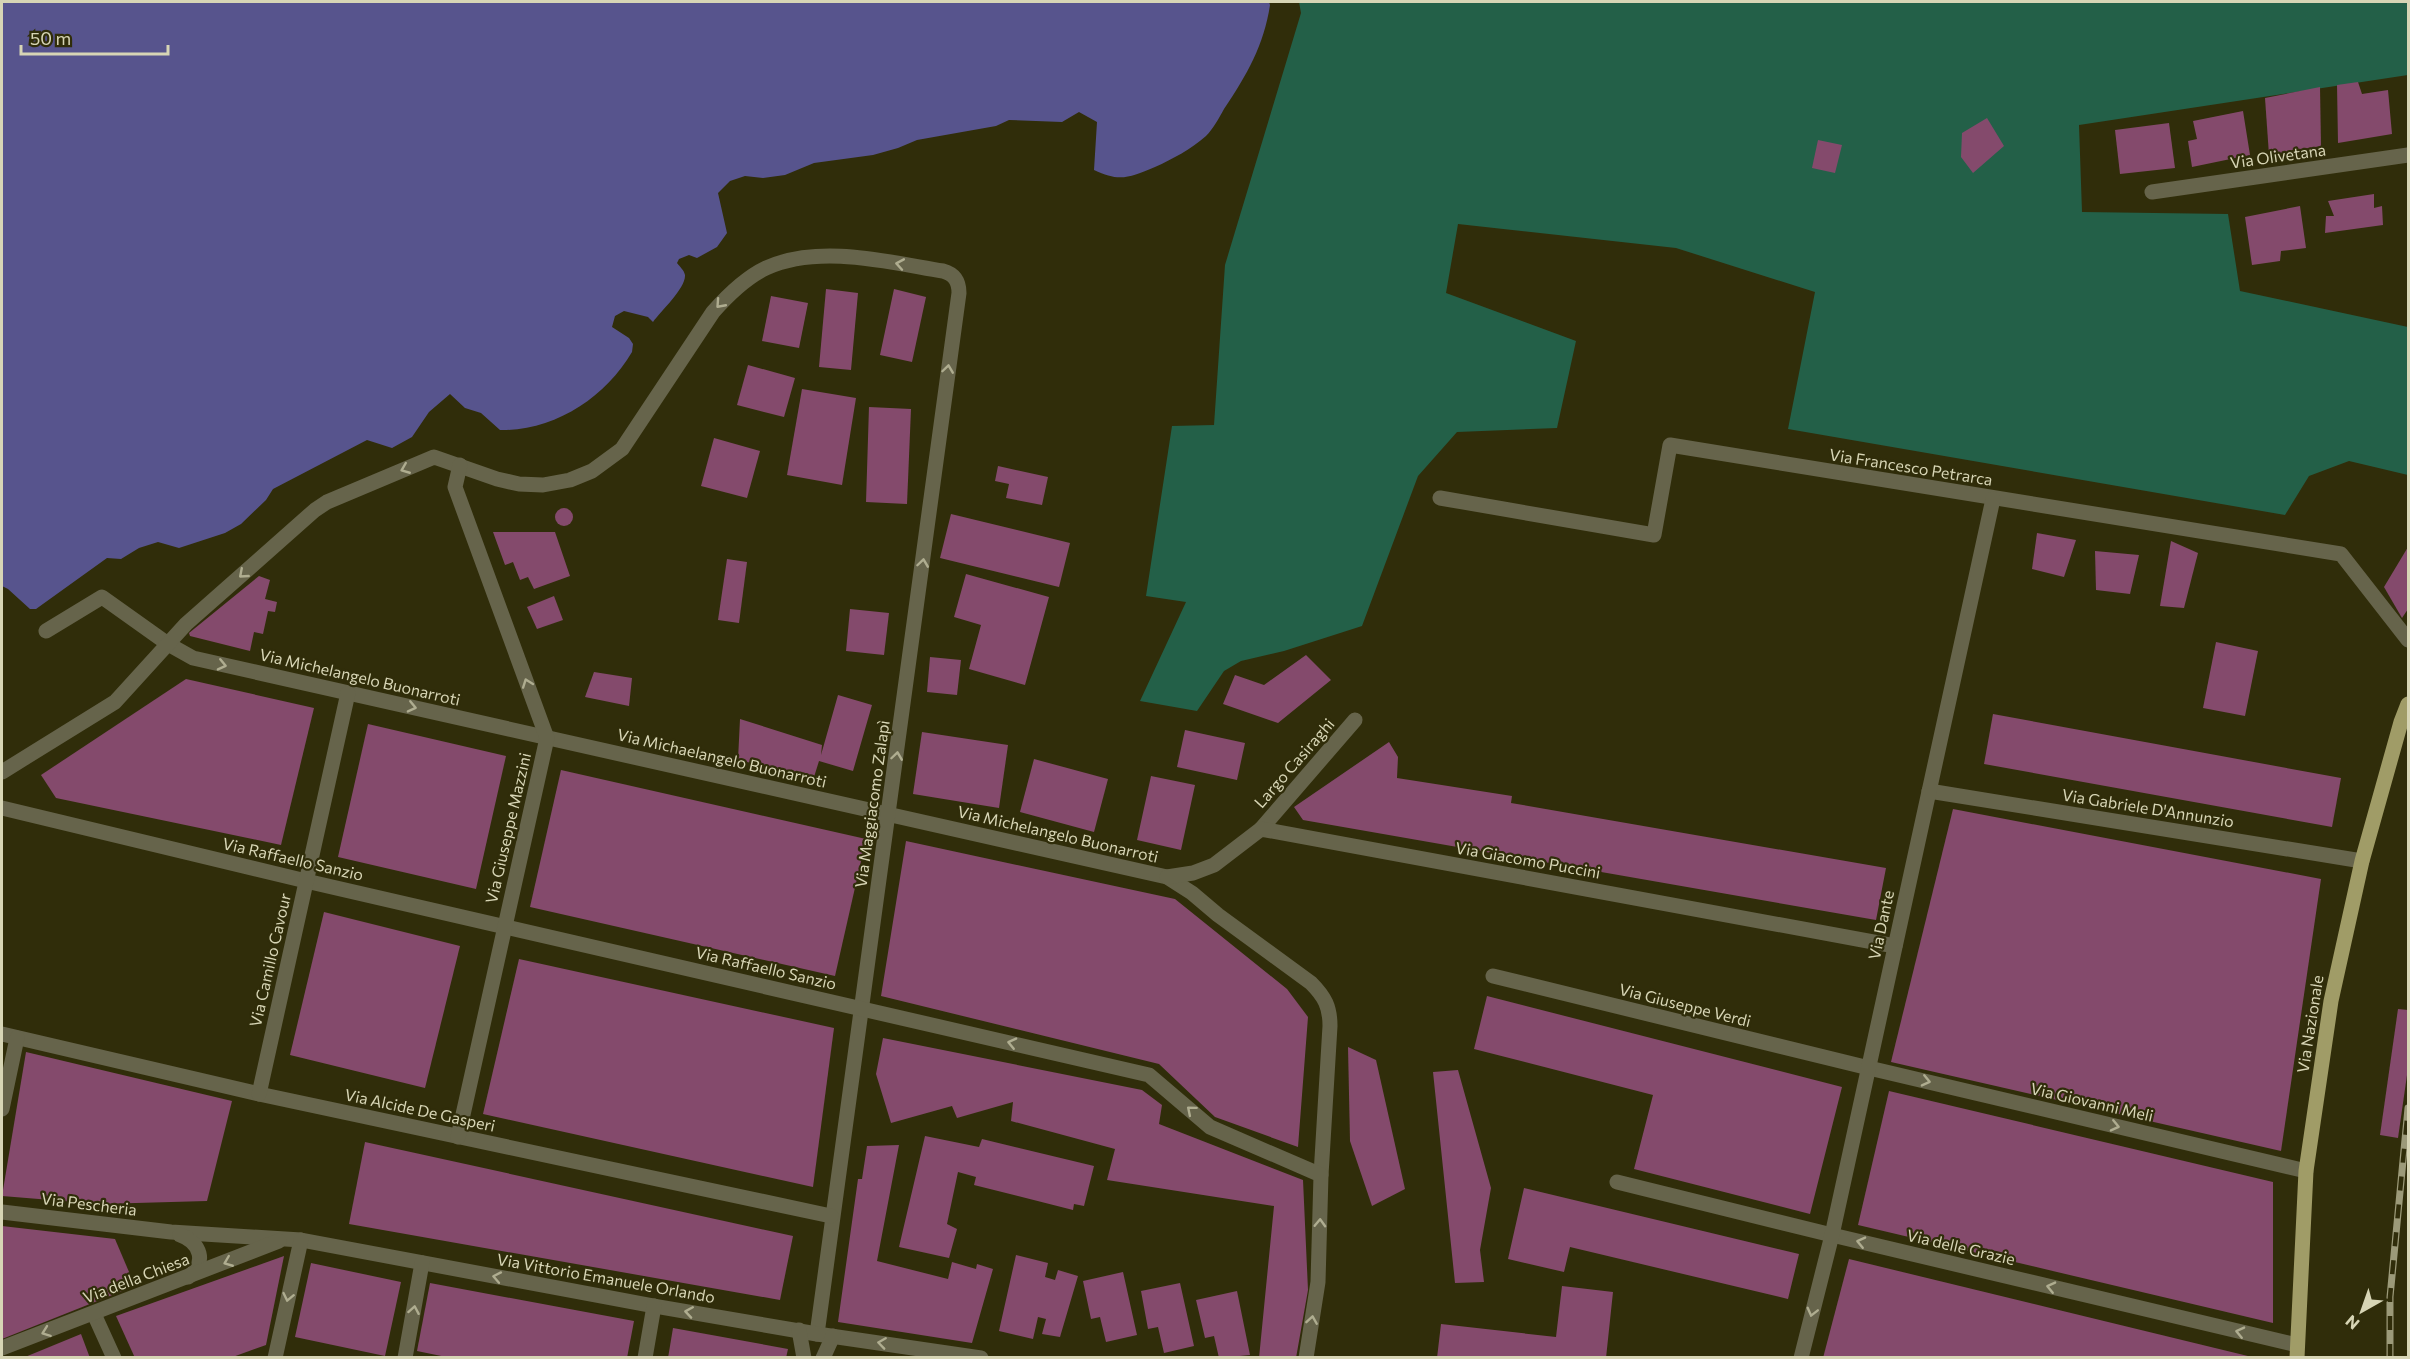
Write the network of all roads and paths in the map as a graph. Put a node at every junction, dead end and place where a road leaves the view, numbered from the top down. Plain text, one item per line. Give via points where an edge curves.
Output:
1 (2409, 155) edge
2 (2152, 192) dead end
3 (460, 465) junction
4 (1440, 498) dead end
5 (1994, 499) junction
6 (46, 631) dead end
7 (2409, 640) edge
8 (168, 644) junction
9 (348, 693) junction
10 (2409, 705) edge
11 (1354, 720) dead end
12 (547, 738) junction
13 (2, 772) edge
14 (1929, 791) junction
15 (2, 808) edge
16 (889, 814) junction
17 (1261, 829) junction
18 (2362, 861) junction
19 (1167, 877) junction
20 (306, 881) junction
21 (504, 927) junction
22 (1895, 946) junction
23 (1493, 976) dead end
24 (861, 1008) junction
25 (2, 1034) edge
26 (17, 1038) junction
27 (1869, 1068) junction
28 (259, 1094) junction
29 (2, 1109) edge
30 (458, 1137) junction
31 (2306, 1171) junction
32 (1322, 1175) junction
33 (1617, 1182) dead end
34 (2, 1212) edge
35 (831, 1216) junction
36 (171, 1232) junction
37 (225, 1235) joint
38 (1832, 1235) junction
39 (282, 1240) junction
40 (301, 1240) junction
41 (422, 1263) junction
42 (184, 1279) junction
43 (654, 1306) junction
44 (94, 1314) junction
45 (799, 1330) junction
46 (817, 1334) junction
47 (833, 1336) junction
48 (2, 1348) edge
49 (2297, 1351) edge
50 (114, 1358) edge
51 (275, 1358) edge
52 (405, 1358) edge
53 (645, 1358) edge
54 (804, 1358) edge
55 (823, 1358) edge
56 (981, 1358) edge
57 (1306, 1358) edge
58 (1801, 1358) edge

1 - 2 street, Via Olivetana
3 -> 8 street via 434,458 327,502
12 -> 3 street, Via Giuseppe Mazzini via 455,487
16 -> 3 street, Via Maggiacomo Zalapì via 959,293 956,279 947,273 859,257 802,258 764,269 730,293 713,312 622,449 592,471 543,485 519,484
4 - 5 street, Via Francesco Petrarca via 1654,535 1670,445
5 - 7 street, Via Francesco Petrarca via 2342,554
5 - 14 street, Via Dante
6 - 8 street, Via Michelangelo Buonarroti via 102,597
8 -> 9 street, Via Michelangelo Buonarroti via 193,658
8 - 13 street via 105,710
9 -> 12 street, Via Michelangelo Buonarroti
9 - 20 street, Via Camillo Cavour
10 - 18 main road, Via Nazionale
11 - 17 street, Largo Casiraghi
12 - 16 street, Via Michaelangelo Buonarroti
12 - 21 street, Via Giuseppe Mazzini
14 - 18 street, Via Gabriele D'Annunzio
14 - 22 street, Via Dante
15 - 20 street, Via Raffaello Sanzio
16 - 19 street, Via Michelangelo Buonarroti
16 - 24 street, Via Maggiacomo Zalapì
17 - 19 street via 1214,865
17 - 22 street, Via Giacomo Puccini
18 - 31 main road, Via Nazionale via 2331,1001
19 - 32 street, Via Michelangelo Buonarroti via 1323,995 1330,1009 1330,1026
20 - 21 street, Via Raffaello Sanzio
20 - 28 street, Via Camillo Cavour
21 - 24 street, Via Raffaello Sanzio
21 - 30 street, Via Giuseppe Mazzini
22 - 27 street, Via Dante
23 - 27 street, Via Giuseppe Verdi
32 -> 24 street, Via Raffaello Sanzio via 1210,1127 1149,1075
24 - 35 street, Via Maggiacomo Zalapì
25 - 26 street, Via Alcide De Gasperi
26 - 28 street, Via Alcide De Gasperi
26 - 29 street
27 -> 31 street, Via Giovanni Meli
27 - 38 street, Via Dante
28 - 30 street, Via Alcide De Gasperi
30 - 35 street, Via Alcide De Gasperi
31 - 49 main road, Via Nazionale
57 -> 32 street via 1318,1282
33 - 38 street, Via delle Grazie
34 - 36 street, Via Pescheria
35 - 46 street, Via Maggiacomo Zalapì
36 - 37 street, Via Pescheria
36 - 42 street via 191,1239 199,1250 196,1271
37 - 39 street, Via Vittorio Emanuele Orlando
49 -> 38 street, Via delle Grazie
38 -> 58 street, Via Dante
39 - 40 street, Via Vittorio Emanuele Orlando
39 -> 42 street, Via della Chiesa
40 - 41 street, Via Vittorio Emanuele Orlando
40 -> 51 street
43 -> 41 street, Via Vittorio Emanuele Orlando
52 -> 41 street
42 - 44 street, Via della Chiesa
45 -> 43 street, Via Vittorio Emanuele Orlando
43 - 53 street
44 -> 48 street, Via della Chiesa
44 - 50 street
45 - 46 street, Via Vittorio Emanuele Orlando
45 - 54 street
46 - 47 street, Via Vittorio Emanuele Orlando
47 - 55 street
56 -> 47 street, Via Vittorio Emanuele Orlando

